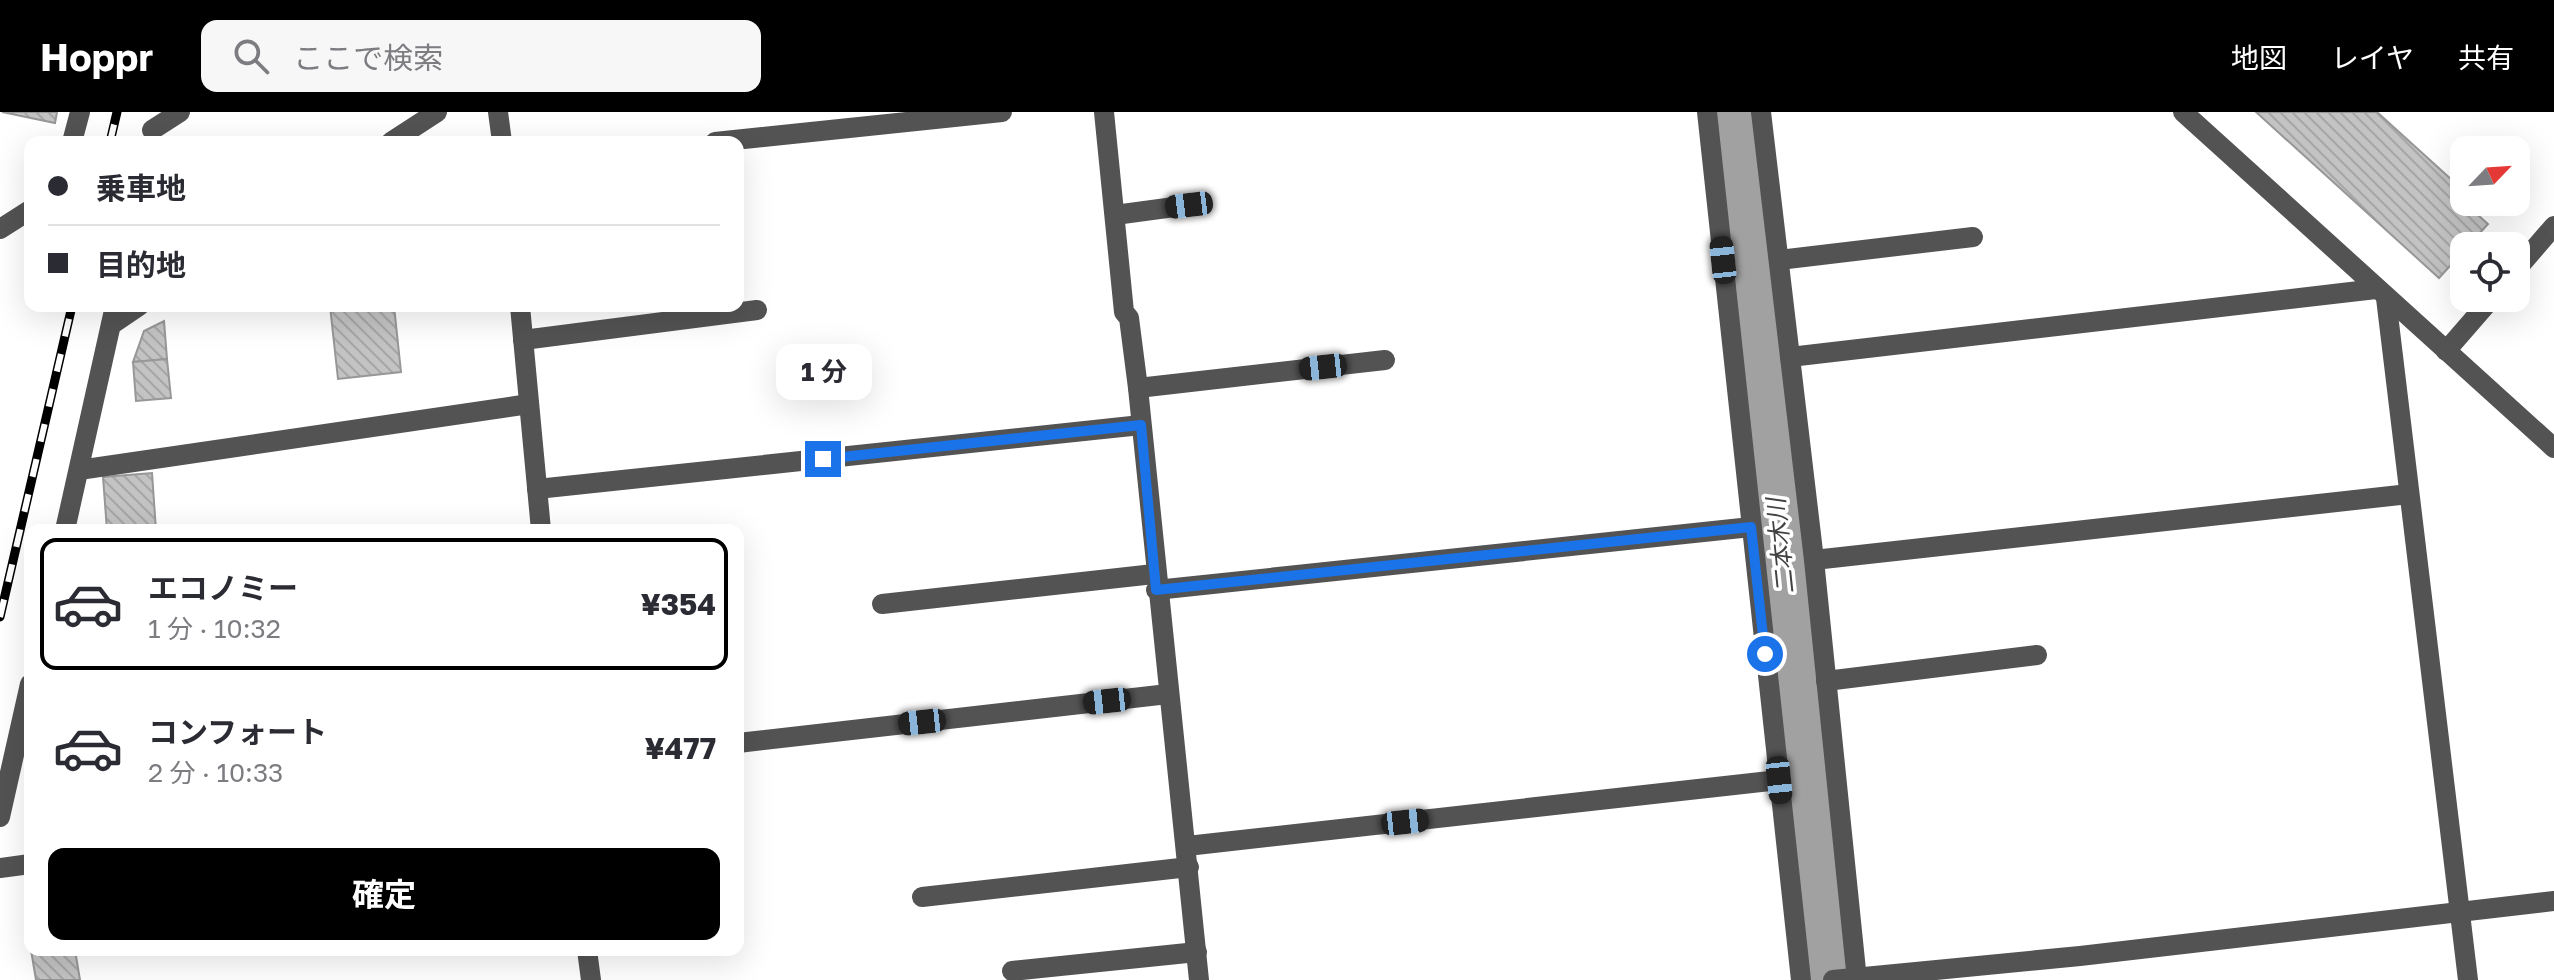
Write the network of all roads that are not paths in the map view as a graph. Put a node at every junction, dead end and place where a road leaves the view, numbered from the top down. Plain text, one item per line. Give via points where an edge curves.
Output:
1 (80, 112) edge
2 (180, 112) edge
3 (437, 112) edge
4 (498, 112) edge
5 (1002, 112) edge
6 (1104, 112) edge
7 (1707, 112) edge
8 (1761, 112) edge
9 (2183, 112) edge
10 (152, 128) edge
11 (74, 136) edge
12 (400, 136) edge
13 (501, 136) edge
14 (744, 139) edge
15 (1189, 205) dead end
16 (24, 214) edge
17 (1115, 215) junction
18 (2554, 226) edge
19 (0, 229) edge
20 (1973, 237) dead end
21 (2530, 254) edge
22 (1779, 260) junction
23 (2381, 293) junction
24 (757, 310) dead end
25 (521, 312) edge
26 (741, 312) edge
27 (744, 312) edge
28 (2480, 312) edge
29 (113, 315) edge
30 (523, 340) junction
31 (2446, 351) junction
32 (1790, 357) junction
33 (1385, 360) dead end
34 (1138, 388) junction
35 (529, 404) junction
36 (1141, 425) junction
37 (2554, 448) edge
38 (79, 470) junction
39 (537, 489) junction
40 (2409, 494) junction
41 (66, 524) edge
42 (540, 524) edge
43 (1751, 527) junction
44 (1814, 560) junction
45 (1155, 582) junction
46 (882, 604) dead end
47 (2037, 655) dead end
48 (1826, 681) junction
49 (1168, 694) junction
50 (24, 726) edge
51 (744, 742) edge
52 (1779, 780) junction
53 (0, 817) edge
54 (1187, 846) junction
55 (24, 865) edge
56 (1189, 867) junction
57 (0, 868) edge
58 (922, 897) dead end
59 (2554, 901) edge
60 (2460, 912) junction
61 (1197, 952) junction
62 (588, 956) edge
63 (1012, 971) dead end
64 (1857, 979) edge
65 (591, 980) edge
66 (1199, 980) edge
67 (1801, 980) edge
68 (1833, 980) edge
69 (2468, 980) edge

1 - 11 street
2 - 10 street
3 - 12 street
4 - 13 street
5 - 14 street
6 - 17 street
7 - 43 street
8 - 22 street
9 - 23 street
15 - 17 street
16 - 19 street
17 - 34 street
18 - 21 street
20 - 22 street
22 - 32 street
23 - 31 street
23 - 32 street
23 - 40 street
24 - 27 street
25 - 30 street
26 - 30 street
28 - 31 street
29 - 38 street
30 - 35 street
31 - 37 street
32 - 44 street
33 - 34 street
34 - 36 street
35 - 38 street
35 - 39 street
36 - 39 street
36 - 45 street
38 - 41 street
39 - 42 street
40 - 44 street
40 - 60 street
43 - 45 street
43 - 52 street
44 - 48 street
45 - 46 street
45 - 49 street
47 - 48 street
48 - 64 street
49 - 51 street
49 - 54 street
50 - 53 street
52 - 54 street
52 - 67 street
54 - 56 street
55 - 57 street
56 - 58 street
56 - 61 street
59 - 60 street
60 - 64 street
60 - 69 street
61 - 63 street
61 - 66 street
62 - 65 street
64 - 68 street

